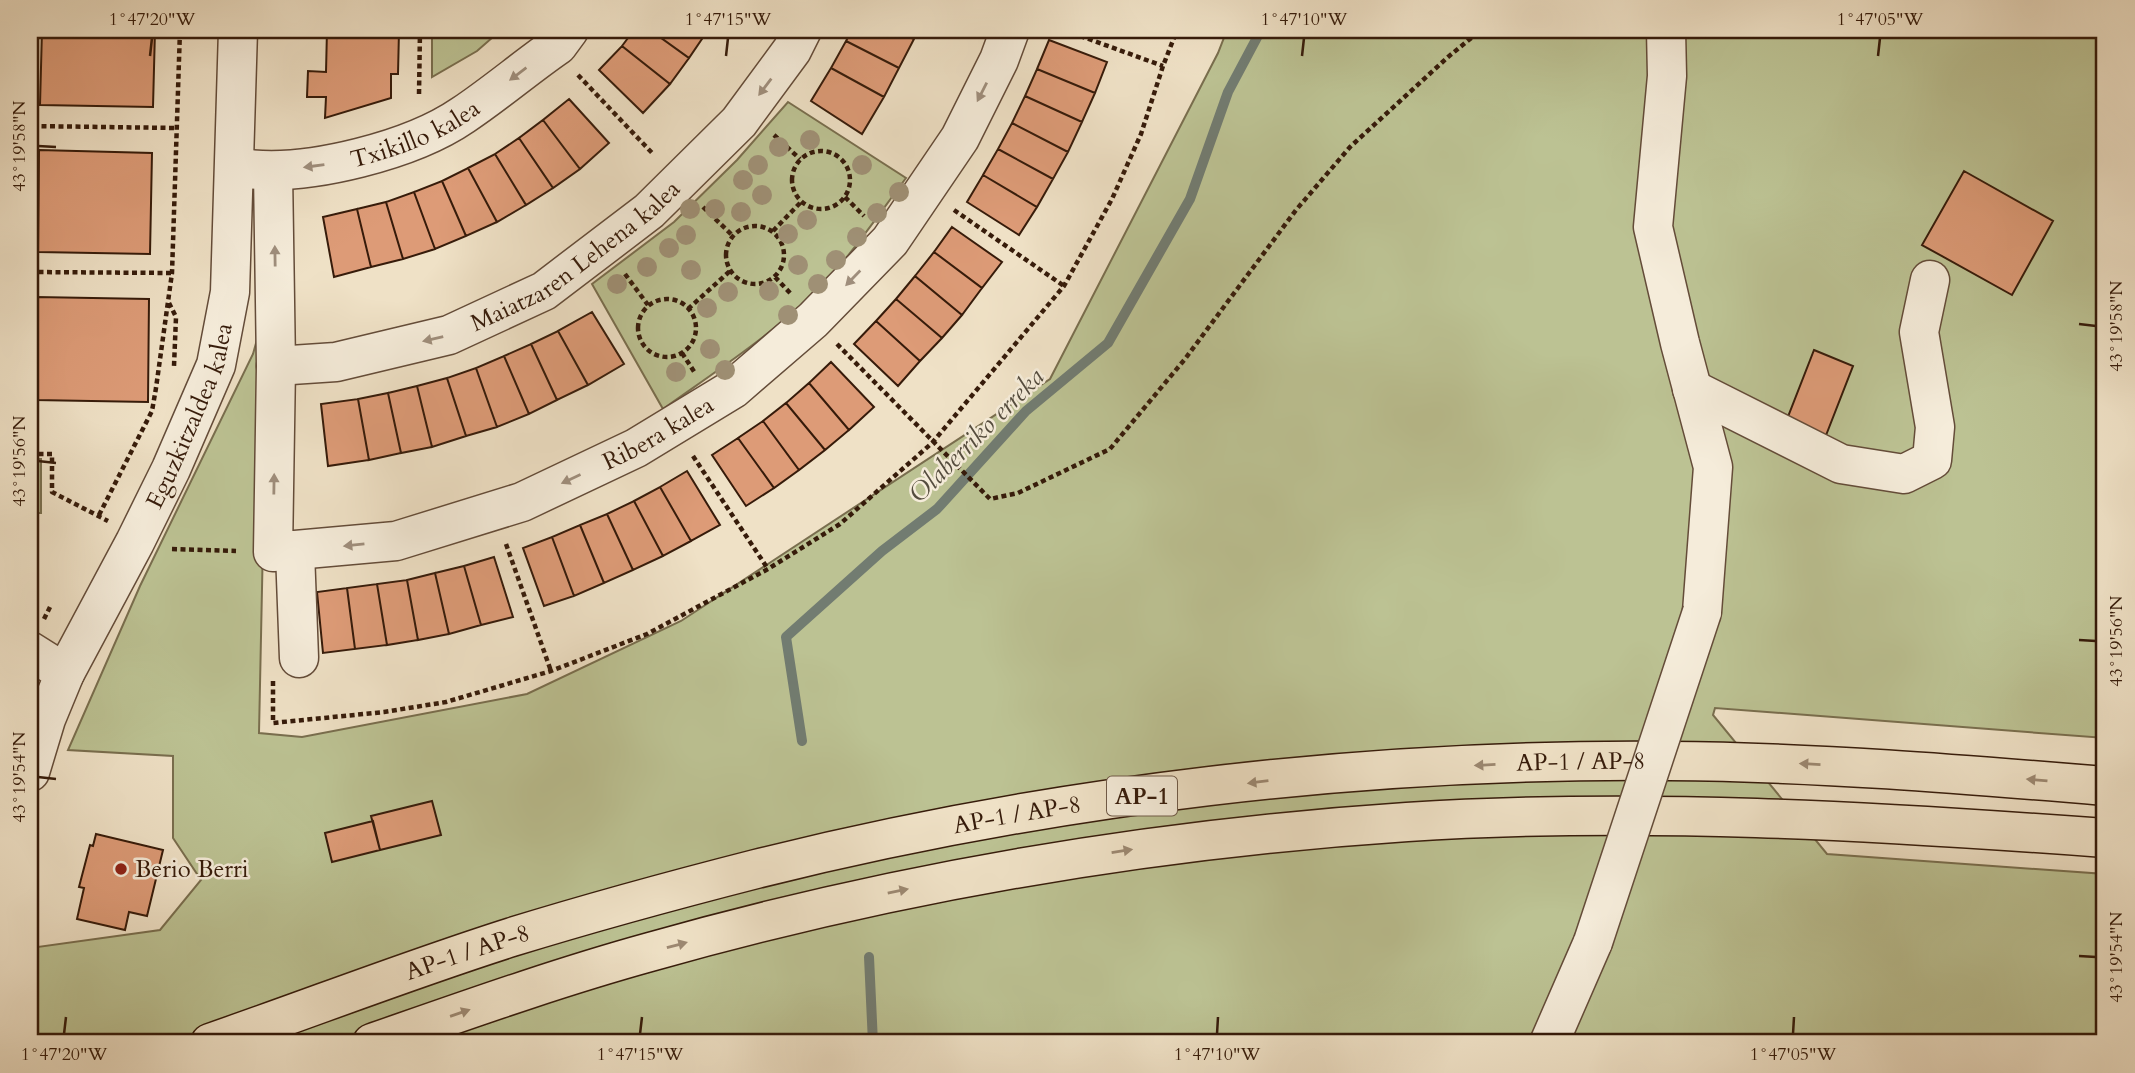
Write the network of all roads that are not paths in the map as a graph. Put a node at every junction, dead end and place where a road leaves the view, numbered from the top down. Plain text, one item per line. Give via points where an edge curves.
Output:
1 (239, 30) edge
2 (802, 30) edge
3 (1010, 30) edge
4 (1666, 30) edge
5 (559, 40) edge
6 (234, 168) junction
7 (273, 172) junction
8 (1930, 280) dead end
9 (276, 366) junction
10 (1692, 389) junction
11 (284, 552) junction
12 (30, 651) edge
13 (299, 658) dead end
14 (65, 673) junction
15 (30, 772) edge
16 (2105, 786) edge
17 (2105, 838) edge
18 (210, 1043) edge
19 (372, 1043) edge
20 (1549, 1043) edge

1 - 6 street, Eguzkitzaldea kalea
2 -> 9 street, Maiatzaren Lehena kalea via 738,122 649,211 544,291 449,335 336,362
3 -> 11 street, Ribera kalea via 960,138 890,241 813,320 733,389 636,449 522,502 396,541
4 - 10 street via 1667,76 1653,227
5 -> 7 street, Txikillo kalea via 462,117 402,146
6 - 7 street, Txikillo kalea
6 - 14 street, Eguzkitzaldea kalea via 230,292 216,365 171,469 123,533
9 -> 7 street
8 - 10 street via 1919,332 1935,427 1933,460 1904,474 1841,464
11 -> 9 street
10 - 20 street, bridge via 1713,467 1702,612 1593,942
11 - 13 street
12 - 14 street
14 - 15 street, Eguzkitzaldea kalea
16 -> 18 highway, AP-1 / AP-8 / AP-1 via 1928,771 1666,761 1404,769 1144,796 887,840 634,901 508,938
19 -> 17 highway, AP-1 / AP-8 / AP-1 via 525,990 773,919 1012,868 1153,846 1410,822 1668,816 1926,825

